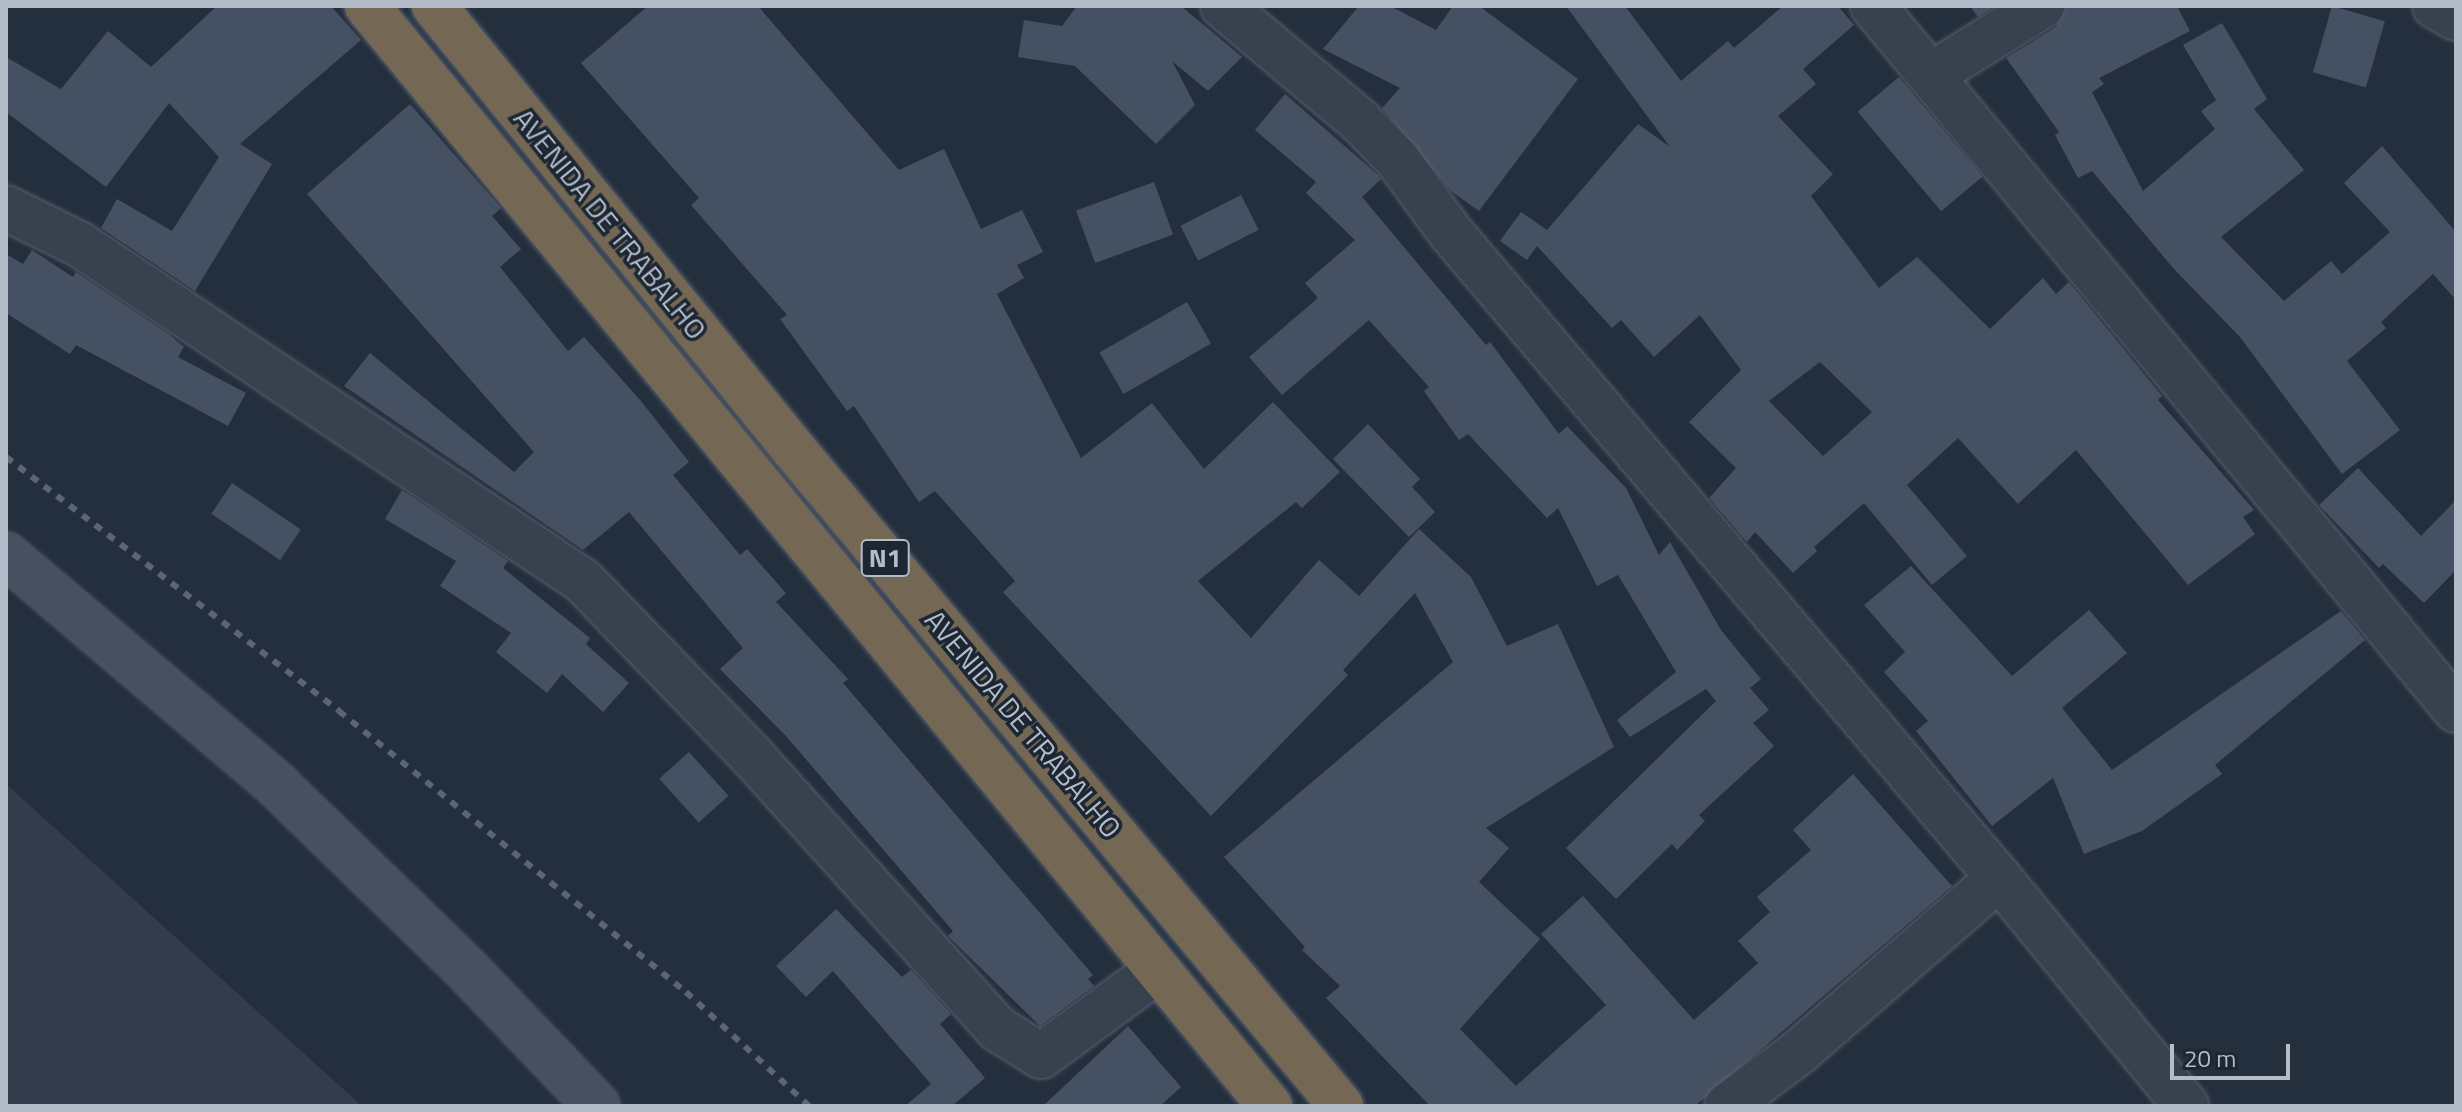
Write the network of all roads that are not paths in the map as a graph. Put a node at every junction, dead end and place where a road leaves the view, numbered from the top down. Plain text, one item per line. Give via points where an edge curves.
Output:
1 (367, 6) edge
2 (434, 6) edge
3 (1223, 6) edge
4 (1873, 6) edge
5 (2042, 6) edge
6 (2435, 6) edge
7 (2456, 18) edge
8 (1931, 75) junction
9 (6, 208) edge
10 (748, 393) junction
11 (709, 422) junction
12 (6, 555) edge
13 (2456, 710) edge
14 (1999, 878) junction
15 (1158, 970) junction
16 (597, 1106) edge
17 (1270, 1106) edge
18 (1341, 1106) edge
19 (1727, 1106) edge
20 (2186, 1106) edge

1 - 11 highway, AVENIDA DE TRABALHO / N1
2 - 10 highway, AVENIDA DE TRABALHO / N1
3 - 14 street via 1360,121 1397,159 1461,245
4 - 8 street
5 - 8 street
6 - 7 street
8 - 13 street
9 - 15 street via 79,244 583,581 751,755 998,1029 1041,1056
10 - 11 highway
10 - 18 highway, AVENIDA DE TRABALHO / N1
11 - 15 highway, AVENIDA DE TRABALHO / N1
12 - 16 street via 278,786
14 - 19 street via 1799,1052
14 - 20 street
15 - 17 highway, AVENIDA DE TRABALHO / N1

